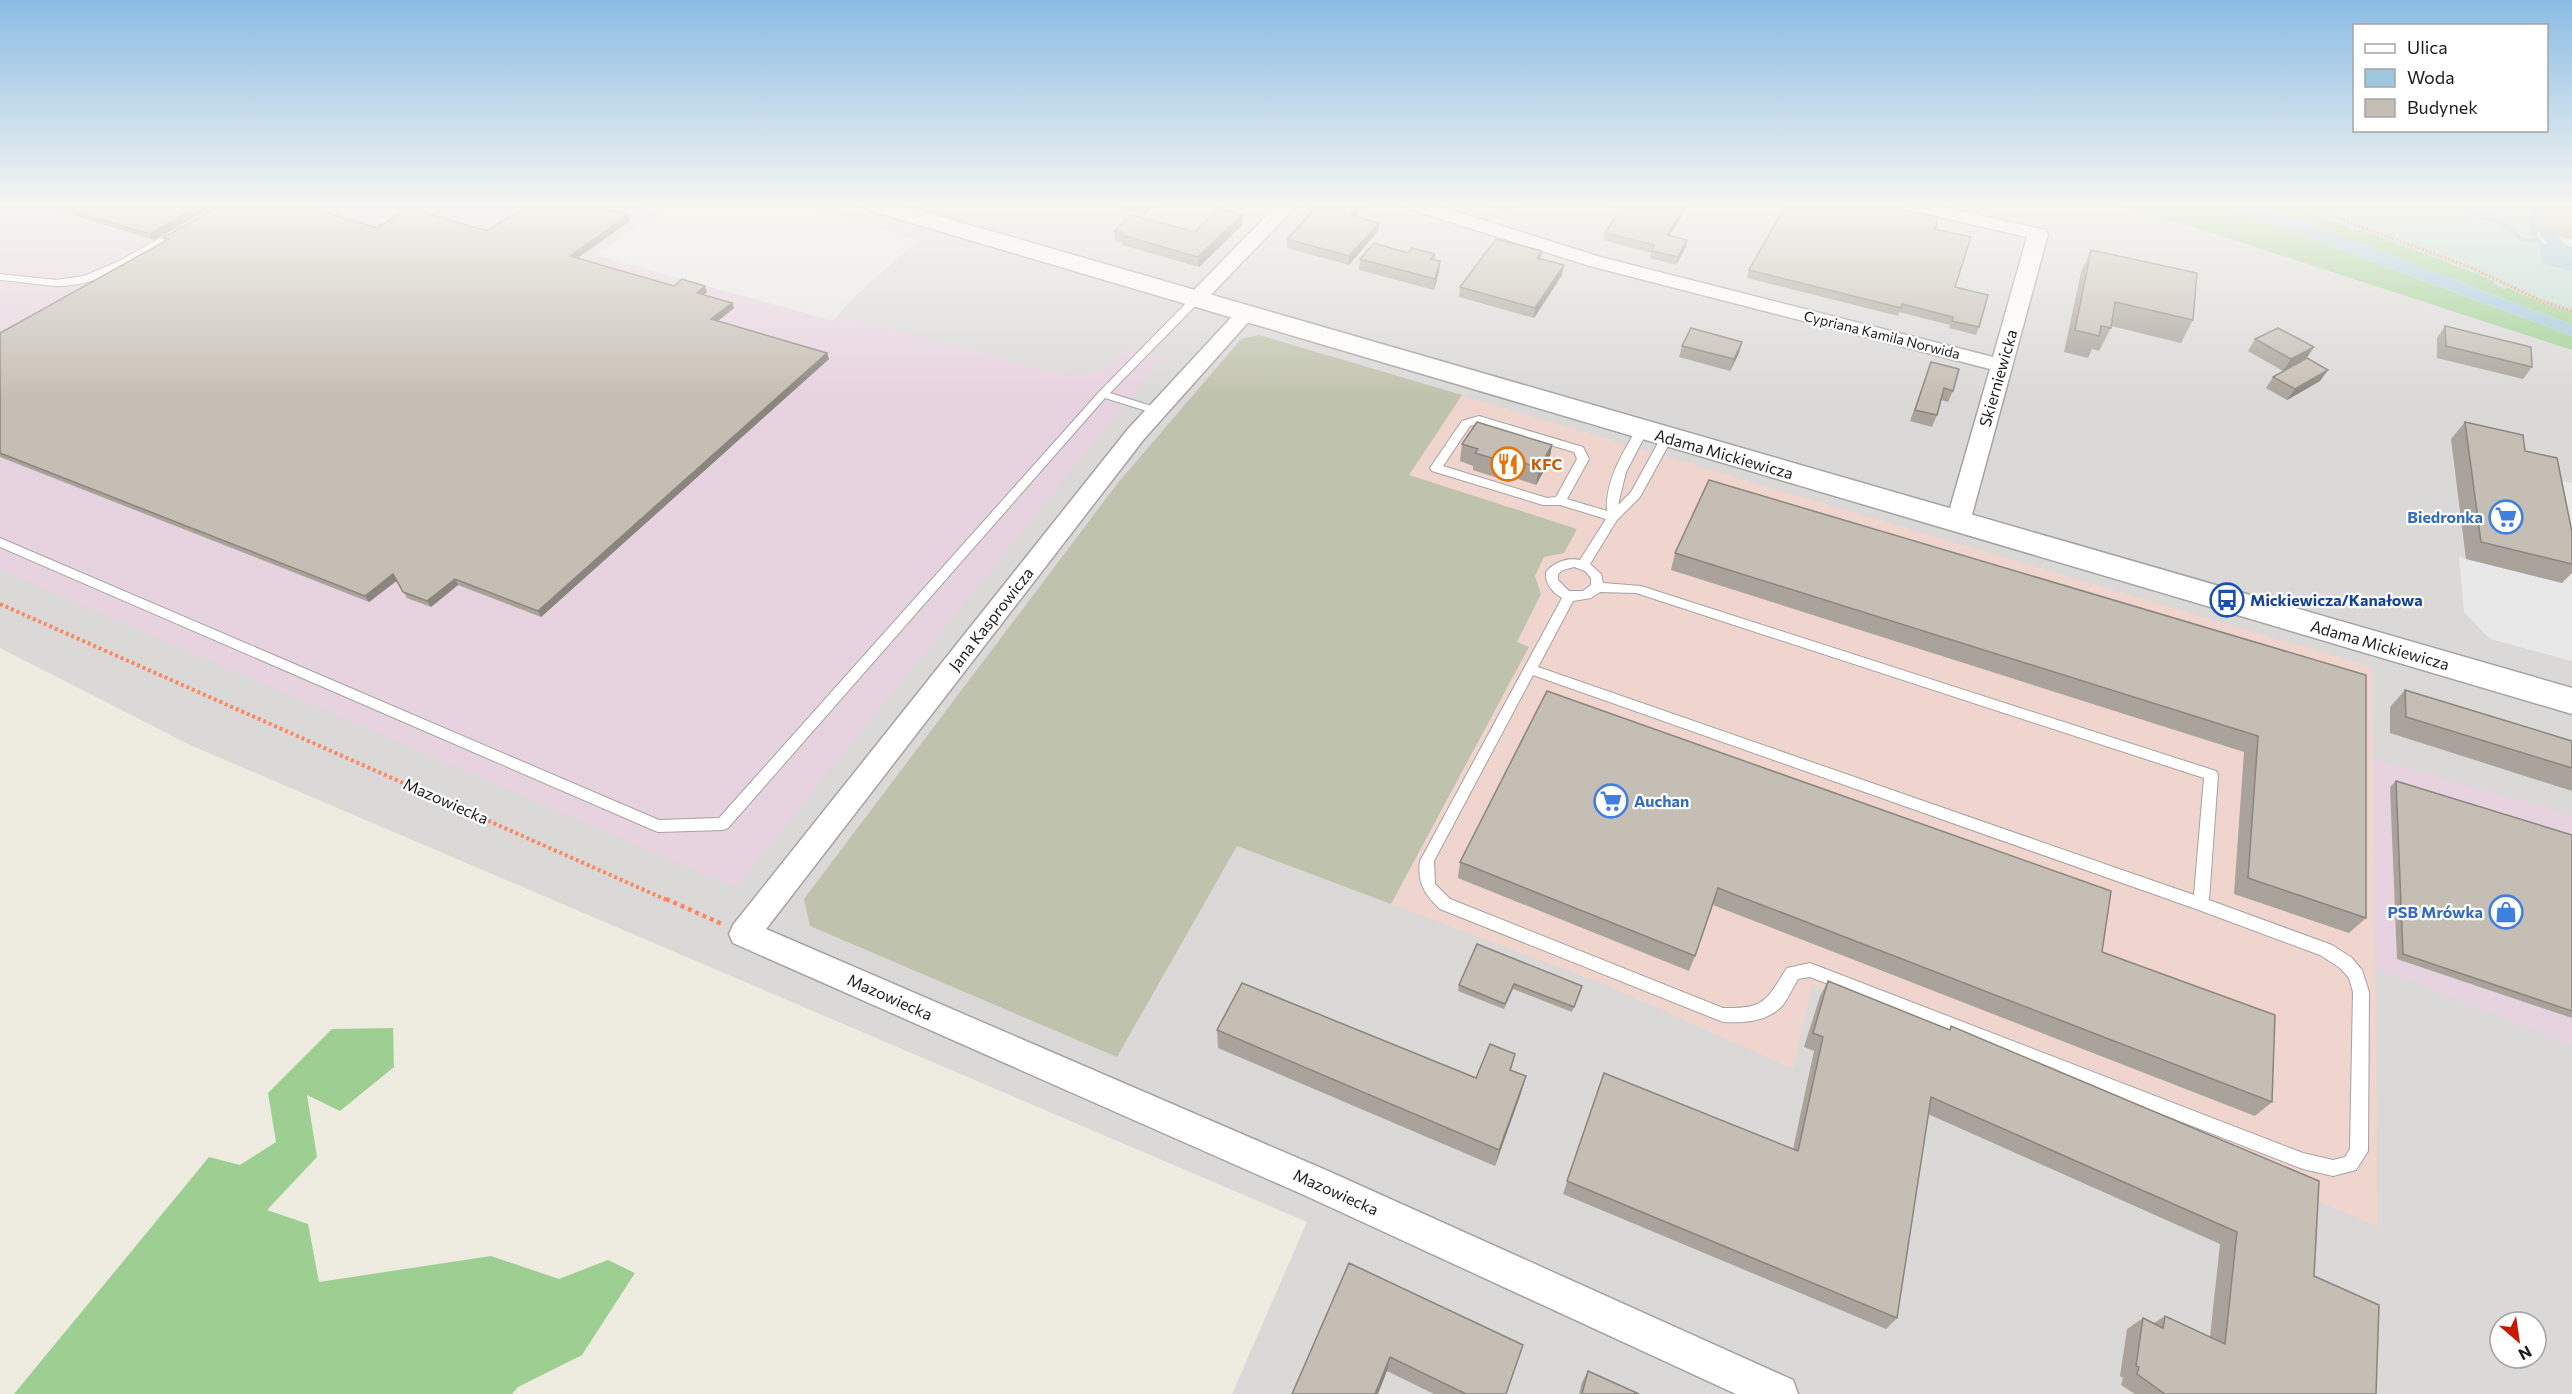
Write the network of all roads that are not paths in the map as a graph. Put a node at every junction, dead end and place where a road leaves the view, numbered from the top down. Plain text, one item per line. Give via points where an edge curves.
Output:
1 (108, 270) edge
2 (1097, 270) edge
3 (1224, 270) edge
4 (1628, 270) edge
5 (2028, 270) edge
6 (0, 277) edge
7 (1196, 299) junction
8 (1246, 313) junction
9 (2002, 366) junction
10 (1103, 394) junction
11 (1157, 411) junction
12 (1642, 430) junction
13 (1667, 437) junction
14 (1560, 501) junction
15 (1613, 517) junction
16 (1958, 522) junction
17 (0, 542) edge
18 (1583, 565) junction
19 (1598, 587) junction
20 (1569, 596) junction
21 (1530, 669) junction
22 (2572, 701) edge
23 (2201, 904) junction
24 (744, 934) joint
25 (1779, 1394) edge

1 - 6 lane via 57,283
2 - 7 street, Adama Mickiewicza
3 - 7 street
4 - 9 street, Cypriana Kamila Norwida
5 - 9 street, Skierniewicka
7 - 8 street, Adama Mickiewicza
7 - 10 lane
8 - 11 street, Jana Kasprowicza
8 - 12 street, Adama Mickiewicza
9 - 16 street, Skierniewicka
10 - 11 lane
10 - 17 lane via 723,824 658,826
11 - 24 street, Jana Kasprowicza
12 - 13 street, Adama Mickiewicza
12 - 15 lane via 1614,484
13 - 15 lane via 1636,494
13 - 16 street, Adama Mickiewicza
14 - 14 lane via 1583,459 1579,450 1479,420 1466,423 1437,468 1547,502
14 - 15 lane
15 - 18 lane
16 - 22 street, Adama Mickiewicza
18 - 19 lane via 1594,572
18 - 20 lane via 1560,565 1551,573 1551,584
19 - 20 lane via 1589,595
19 - 23 lane via 1637,589 2211,775
20 - 21 lane
21 - 23 lane
21 - 23 lane via 1427,861 1425,878 1431,891 1445,904 1723,1015 1747,1017 1762,1011 1777,1000 1793,972 1810,970 2303,1161 2333,1168 2350,1164 2359,1151 2361,992 2356,975 2326,950
24 - 25 street, Mazowiecka via 1316,1183

